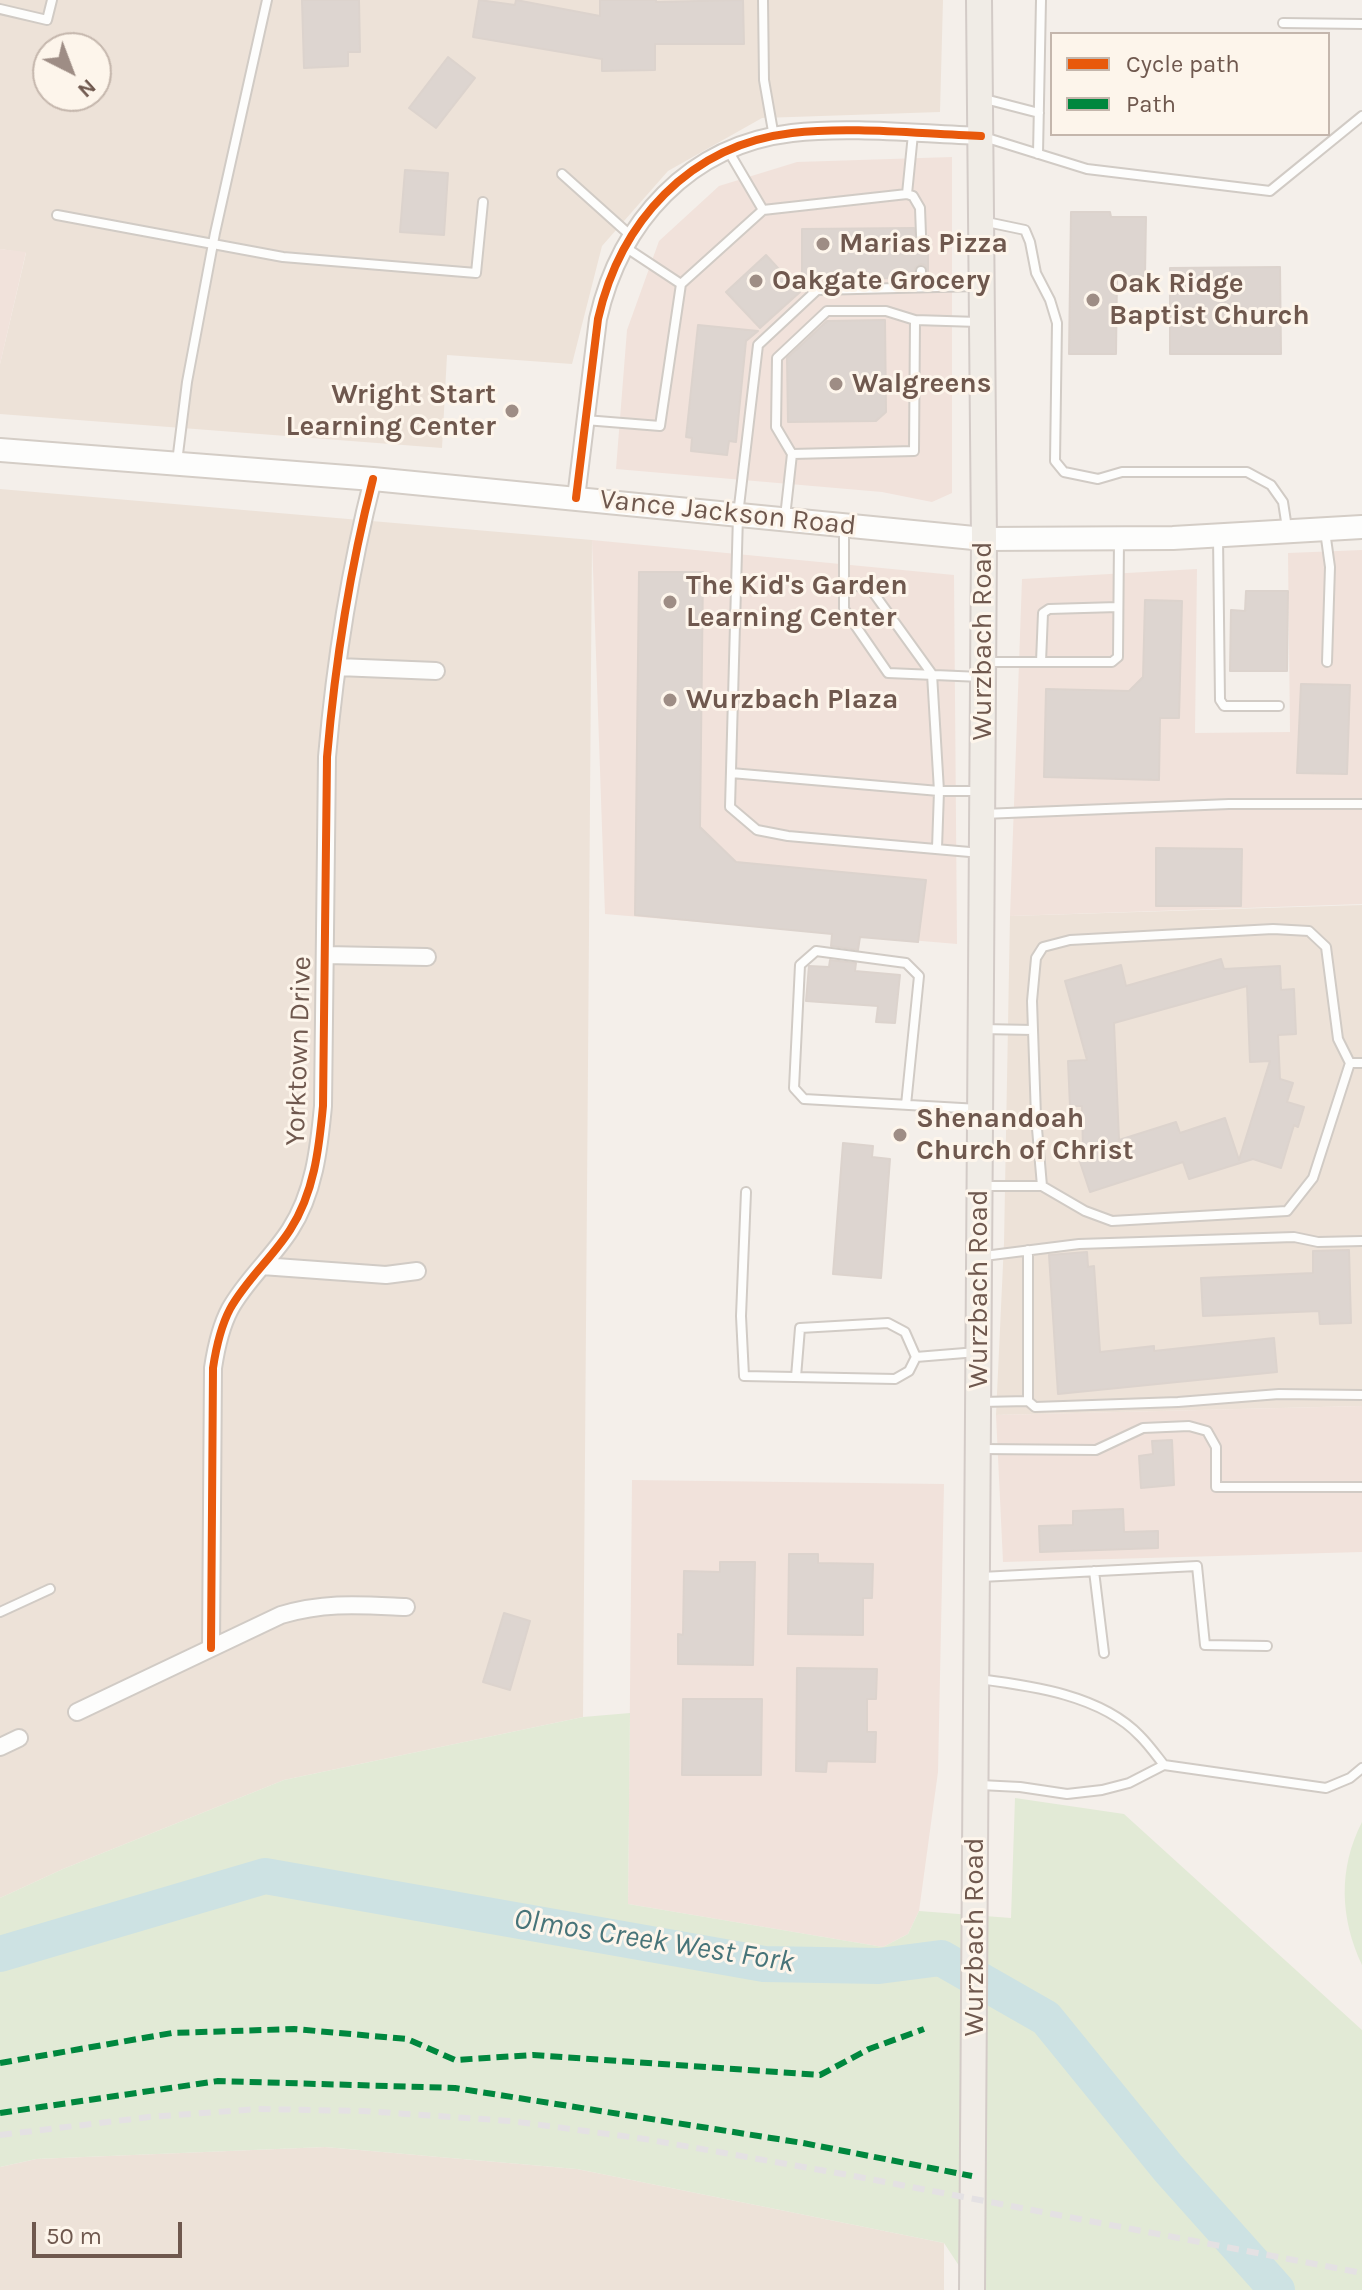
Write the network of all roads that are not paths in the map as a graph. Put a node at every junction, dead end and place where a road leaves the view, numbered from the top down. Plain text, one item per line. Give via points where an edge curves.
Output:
1 (52, 0) edge
2 (267, 0) edge
3 (763, 0) edge
4 (979, 0) edge
5 (1041, 0) edge
6 (0, 9) edge
7 (1283, 23) dead end
8 (1362, 24) edge
9 (980, 98) junction
10 (1039, 113) junction
11 (1362, 116) edge
12 (913, 134) junction
13 (981, 136) junction
14 (774, 137) junction
15 (729, 152) junction
16 (1038, 154) junction
17 (562, 174) dead end
18 (907, 194) junction
19 (483, 202) dead end
20 (763, 210) junction
21 (57, 215) dead end
22 (982, 221) junction
23 (921, 235) dead end
24 (627, 241) junction
25 (213, 245) junction
26 (921, 271) dead end
27 (681, 284) junction
28 (982, 286) junction
29 (921, 287) junction
30 (915, 320) junction
31 (982, 322) junction
32 (585, 420) junction
33 (0, 450) edge
34 (792, 454) junction
35 (176, 464) junction
36 (373, 479) junction
37 (576, 498) junction
38 (738, 515) junction
39 (785, 519) junction
40 (844, 525) junction
41 (1362, 527) edge
42 (1325, 530) junction
43 (1288, 533) junction
44 (1218, 536) junction
45 (984, 539) junction
46 (1119, 539) junction
47 (844, 584) junction
48 (1118, 607) junction
49 (1041, 662) junction
50 (1327, 662) dead end
51 (338, 667) junction
52 (983, 669) junction
53 (436, 671) dead end
54 (932, 674) junction
55 (1279, 706) dead end
56 (731, 773) junction
57 (939, 791) junction
58 (982, 802) junction
59 (1362, 804) edge
60 (937, 848) junction
61 (982, 853) junction
62 (325, 955) junction
63 (427, 957) dead end
64 (981, 1029) junction
65 (1033, 1030) junction
66 (1350, 1063) junction
67 (1362, 1063) edge
68 (906, 1105) junction
69 (980, 1109) junction
70 (979, 1186) junction
71 (1042, 1186) junction
72 (746, 1192) dead end
73 (1362, 1241) edge
74 (1028, 1250) junction
75 (979, 1257) junction
76 (262, 1266) junction
77 (417, 1271) dead end
78 (978, 1352) junction
79 (916, 1357) junction
80 (796, 1377) junction
81 (1362, 1395) edge
82 (1028, 1401) junction
83 (978, 1402) junction
84 (977, 1449) junction
85 (1362, 1487) edge
86 (1094, 1571) junction
87 (976, 1577) junction
88 (50, 1589) dead end
89 (406, 1607) dead end
90 (0, 1612) edge
91 (1267, 1646) dead end
92 (211, 1648) junction
93 (1104, 1653) dead end
94 (976, 1678) junction
95 (77, 1712) dead end
96 (19, 1738) dead end
97 (0, 1747) edge
98 (1164, 1765) junction
99 (1362, 1768) edge
100 (975, 1785) junction
101 (972, 2290) edge

1 - 6 lane via 47,20
2 - 25 lane
3 - 14 lane via 764,80
4 - 9 main road, Wurzbach Road
5 - 10 lane
7 - 8 lane
9 - 10 lane
9 - 13 main road, Wurzbach Road
10 - 16 lane
11 - 16 lane via 1270,191 1087,169
12 - 13 street
12 - 14 street via 818,131
12 - 18 lane
13 - 16 lane
13 - 22 main road, Wurzbach Road
14 - 15 street
15 - 20 lane
15 - 24 street via 681,179
17 - 24 lane
18 - 20 lane
18 - 23 lane via 918,203
19 - 25 lane via 476,273 283,257
20 - 27 lane
21 - 25 lane
22 - 28 main road, Wurzbach Road
22 - 43 lane via 1025,230 1036,273 1050,300 1057,323 1055,461 1064,472 1098,479 1122,472 1247,472 1271,485 1283,502
24 - 27 lane
24 - 32 street via 598,319
25 - 35 lane
26 - 29 lane
27 - 32 lane via 660,426
28 - 29 lane
28 - 31 main road, Wurzbach Road
29 - 38 lane via 817,290 758,345
30 - 31 lane
30 - 34 lane via 914,451
30 - 34 lane via 886,311 827,311 777,358 776,427
31 - 45 main road, Wurzbach Road
32 - 37 street
33 - 35 main road, Vance Jackson Road
34 - 39 lane
35 - 36 main road, Vance Jackson Road
36 - 37 main road, Vance Jackson Road
36 - 51 street, Yorktown Drive via 359,531
37 - 38 main road, Vance Jackson Road
38 - 39 main road, Vance Jackson Road
38 - 56 lane
39 - 40 main road, Vance Jackson Road
40 - 45 main road, Vance Jackson Road
40 - 47 lane
41 - 42 main road, Vance Jackson Road
42 - 43 main road, Vance Jackson Road
42 - 50 lane via 1330,567
43 - 44 main road, Vance Jackson Road
44 - 46 main road, Vance Jackson Road
44 - 55 lane via 1220,700 1224,706
45 - 46 main road, Vance Jackson Road
45 - 52 main road, Wurzbach Road
46 - 48 lane
47 - 54 lane via 870,588
47 - 54 lane via 844,609 888,673
48 - 49 lane via 1043,613
48 - 49 lane via 1118,657 1112,662
49 - 52 lane
51 - 53 street
51 - 62 street, Yorktown Drive via 327,757
52 - 54 lane
52 - 58 main road, Wurzbach Road
54 - 57 lane
56 - 57 lane
56 - 60 lane via 730,807 757,830
57 - 58 lane
57 - 60 lane
58 - 59 lane
58 - 61 main road, Wurzbach Road
60 - 61 lane
61 - 64 main road, Wurzbach Road
62 - 63 street
62 - 76 street, Yorktown Drive via 319,1150 291,1228
64 - 65 lane
64 - 69 main road, Wurzbach Road
65 - 66 lane via 1036,958 1043,947 1086,939 1309,931 1326,947 1338,1039
65 - 71 lane
66 - 67 lane
66 - 71 lane via 1313,1178 1287,1211 1112,1221
68 - 68 lane via 804,1099 794,1088 800,965 816,951 906,963 919,976
68 - 69 lane
69 - 70 main road, Wurzbach Road
70 - 71 lane
70 - 75 main road, Wurzbach Road
72 - 80 lane via 744,1376
73 - 74 lane via 1294,1237
74 - 75 lane
74 - 82 lane
75 - 78 main road, Wurzbach Road
76 - 77 street via 386,1275
76 - 92 street, Yorktown Drive via 229,1310 213,1368
78 - 79 lane
78 - 83 main road, Wurzbach Road
79 - 80 lane via 909,1371 895,1379
79 - 80 lane via 905,1332 888,1323 800,1328
81 - 82 lane via 1279,1394 1035,1407
82 - 83 lane
83 - 84 main road, Wurzbach Road
84 - 85 lane via 1096,1450 1143,1428 1189,1426 1207,1431 1216,1447 1216,1487
84 - 87 main road, Wurzbach Road
86 - 87 lane
86 - 91 lane via 1197,1566 1205,1645
86 - 93 lane
87 - 94 main road, Wurzbach Road
88 - 90 lane
89 - 92 street via 312,1606
92 - 95 street
94 - 98 lane via 1079,1699 1139,1734
94 - 100 main road, Wurzbach Road
96 - 97 street
98 - 99 lane via 1326,1788
98 - 100 lane via 1129,1783 1067,1794
100 - 101 main road, Wurzbach Road

